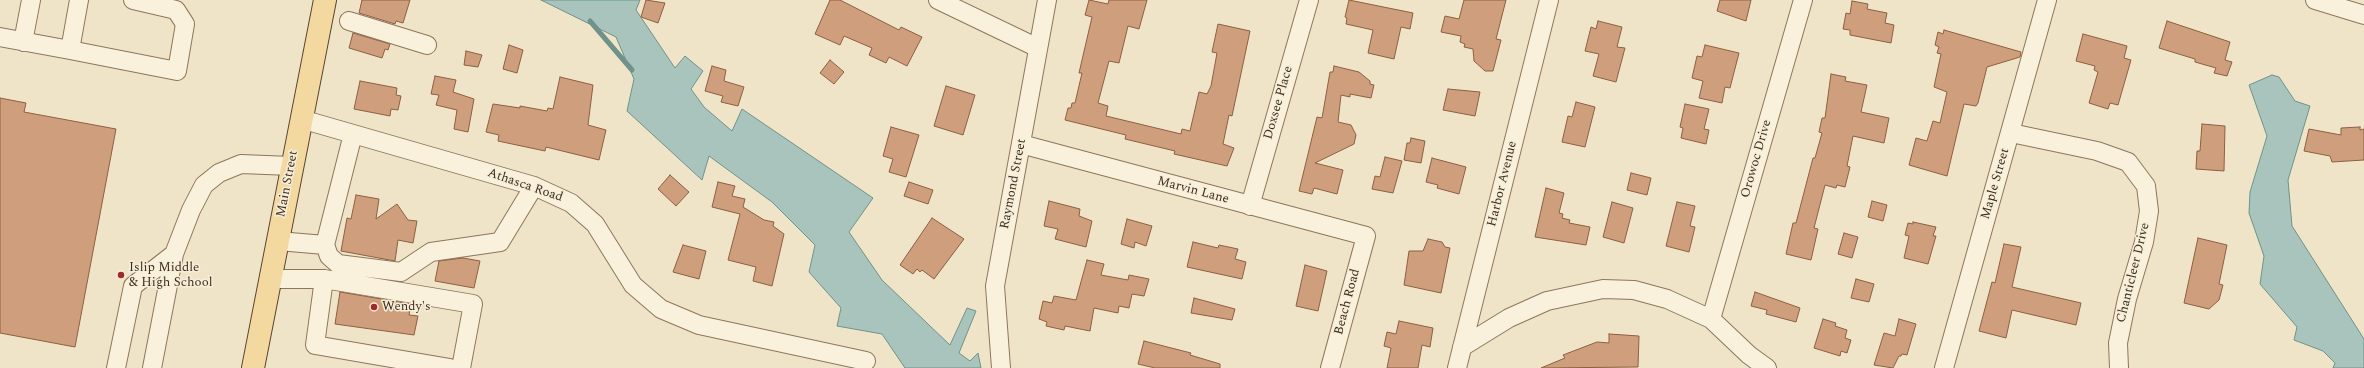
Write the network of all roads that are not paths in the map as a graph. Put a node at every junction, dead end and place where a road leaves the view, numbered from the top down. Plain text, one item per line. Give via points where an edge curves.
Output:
1 (31, 0) edge
2 (79, 0) edge
3 (133, 0) edge
4 (325, 0) edge
5 (938, 0) edge
6 (1047, 0) edge
7 (1309, 0) edge
8 (1549, 0) edge
9 (1803, 0) edge
10 (2047, 0) edge
11 (2315, 0) edge
12 (2364, 15) edge
13 (349, 21) dead end
14 (0, 37) edge
15 (23, 42) junction
16 (427, 45) dead end
17 (1038, 48) junction
18 (70, 50) junction
19 (301, 119) junction
20 (2011, 133) junction
21 (353, 134) junction
22 (1021, 144) junction
23 (291, 166) junction
24 (534, 186) junction
25 (1250, 206) junction
26 (1366, 236) joint
27 (278, 241) junction
28 (325, 245) junction
29 (174, 254) junction
30 (271, 279) junction
31 (324, 279) junction
32 (1711, 319) junction
33 (1462, 347) junction
34 (866, 361) dead end
35 (116, 368) edge
36 (152, 368) edge
37 (253, 368) edge
38 (450, 368) edge
39 (461, 368) edge
40 (1002, 368) edge
41 (1330, 368) edge
42 (1456, 368) edge
43 (1767, 368) edge
44 (1944, 368) edge
45 (2119, 368) edge

1 - 15 street
2 - 18 street
3 - 18 street via 176,10 182,19 185,24 177,71
4 - 19 main road, Main Street
5 - 17 street
6 - 17 street, Raymond Street
7 - 25 street, Doxsee Place
8 - 33 street, Harbor Avenue
9 - 32 street, Orowoc Drive
10 - 20 street, Maple Street
11 - 12 street
13 - 16 street
14 - 15 street
15 - 18 street
17 - 22 street, Raymond Street
19 - 21 street, Athasca Road
19 - 23 main road, Main Street
20 - 44 street, Maple Street
20 - 45 street, Chanticleer Drive via 2097,151 2128,162 2146,186 2149,212 2144,242 2126,299 2118,343
21 - 24 street, Athasca Road
21 - 28 street
22 - 25 street, Marvin Lane
22 - 40 street, Raymond Street via 995,286
23 - 27 main road, Main Street
23 - 29 street via 241,164 218,173 204,185
24 - 28 street via 500,242 431,252 401,272 338,264 330,256
24 - 34 street, Athasca Road via 572,202 595,224 633,285 661,309 699,325
25 - 26 street, Marvin Lane
26 - 41 street, Beach Road
27 - 28 street
27 - 30 main road, Main Street
29 - 35 street via 133,286
29 - 36 street
30 - 31 street
30 - 37 main road, Main Street
31 - 38 street via 315,345
31 - 39 street via 473,304
32 - 33 street via 1667,299 1634,290 1603,289 1547,301 1509,318
32 - 43 street via 1749,355
33 - 42 street, Harbor Avenue

